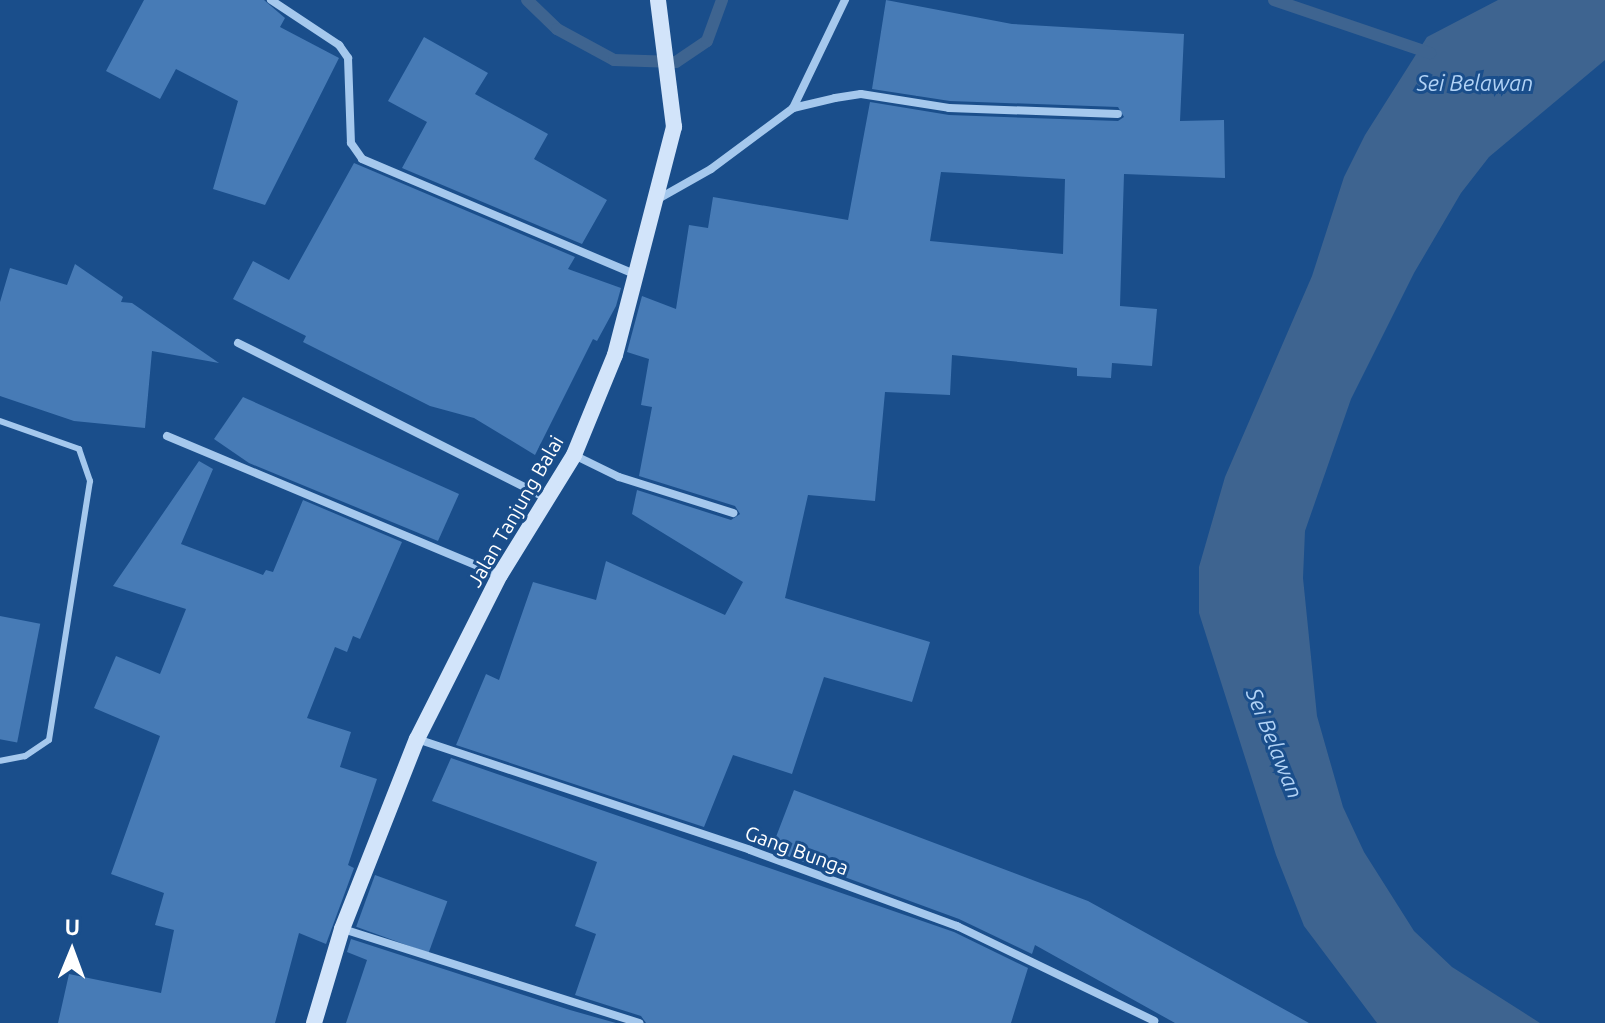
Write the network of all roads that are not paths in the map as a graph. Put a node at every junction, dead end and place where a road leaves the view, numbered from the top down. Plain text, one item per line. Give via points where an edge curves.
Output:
1 (271, 0) edge
2 (658, 0) edge
3 (845, 0) edge
4 (793, 108) junction
5 (1118, 114) dead end
6 (654, 201) junction
7 (634, 274) junction
8 (238, 343) dead end
9 (0, 421) edge
10 (167, 436) dead end
11 (574, 455) junction
12 (544, 497) junction
13 (733, 513) dead end
14 (500, 575) junction
15 (417, 739) junction
16 (0, 761) edge
17 (342, 929) junction
18 (1154, 1021) dead end
19 (314, 1023) edge
20 (639, 1023) edge

1 - 7 street via 339,45 348,58 351,143 362,159
2 - 6 street, Jalan Tanjung Balai via 674,127
3 - 4 street
4 - 5 street via 861,94 949,108
4 - 6 street via 711,169
6 - 7 street, Jalan Tanjung Balai
7 - 11 street, Jalan Tanjung Balai via 615,355
8 - 12 street
9 - 16 lane via 79,449 90,481 49,740 25,756
10 - 14 street
11 - 12 street, Jalan Tanjung Balai
11 - 13 street via 619,477
12 - 14 street, Jalan Tanjung Balai
14 - 15 street, Jalan Tanjung Balai
15 - 17 street, Jalan Tanjung Balai
15 - 18 street, Gang Bunga via 750,850 957,926
17 - 19 street, Jalan Tanjung Balai
17 - 20 street

